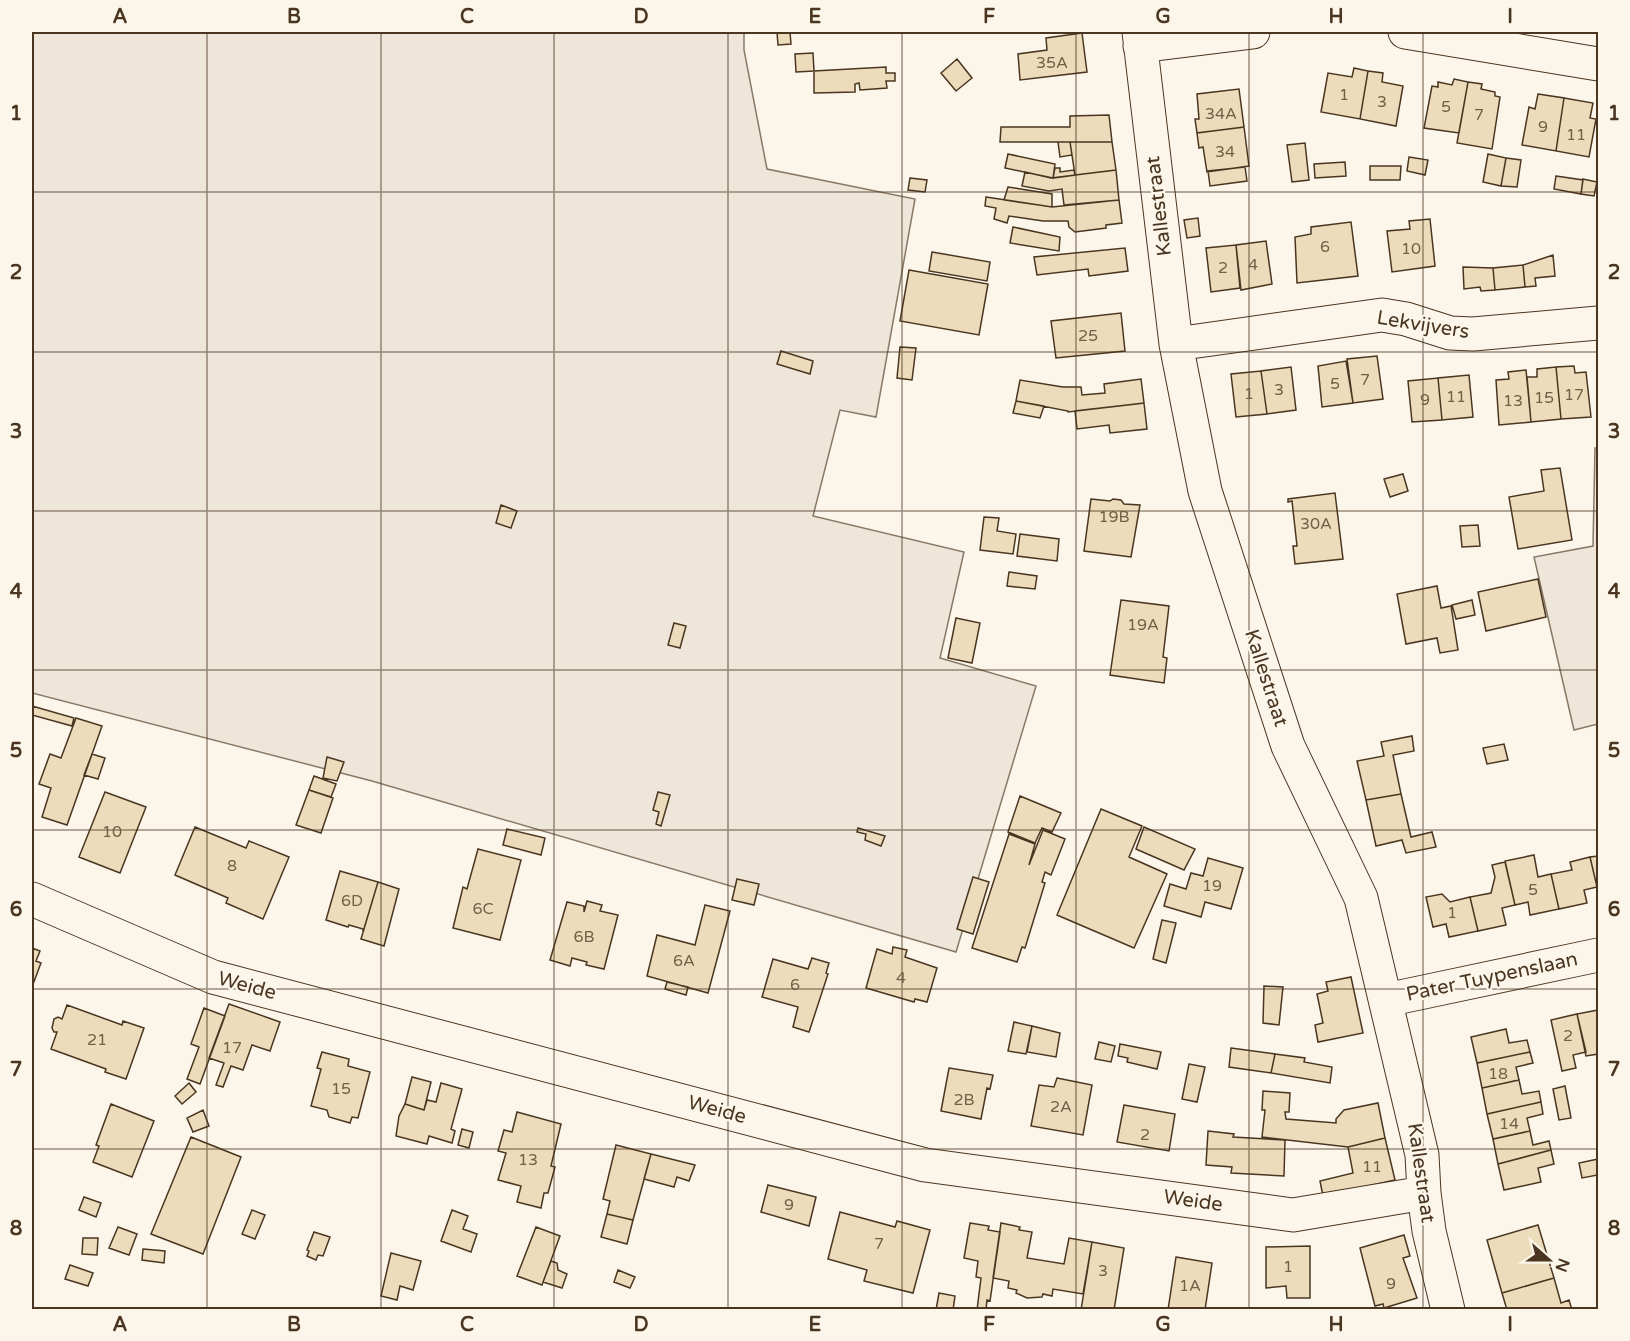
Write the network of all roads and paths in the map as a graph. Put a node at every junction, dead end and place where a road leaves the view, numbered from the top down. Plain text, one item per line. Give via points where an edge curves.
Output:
1 (1253, 32) edge
2 (1406, 32) edge
3 (1139, 39) edge
4 (1599, 64) edge
5 (1599, 323) edge
6 (1176, 344) junction
7 (32, 899) edge
8 (1599, 955) edge
9 (1386, 1000) junction
10 (1424, 1193) junction
11 (1448, 1310) edge

1 - 3 street
2 - 4 street
3 - 6 street, Kallestraat
5 - 6 street, Lekvijvers via 1473,334 1450,333 1382,315
6 - 9 street, Kallestraat via 1205,491 1288,746 1361,898
7 - 10 street, Weide via 213,977 925,1165 1293,1215
8 - 9 street, Pater Tuypenslaan
9 - 10 street, Kallestraat via 1422,1155
10 - 11 street, Kallestraat

